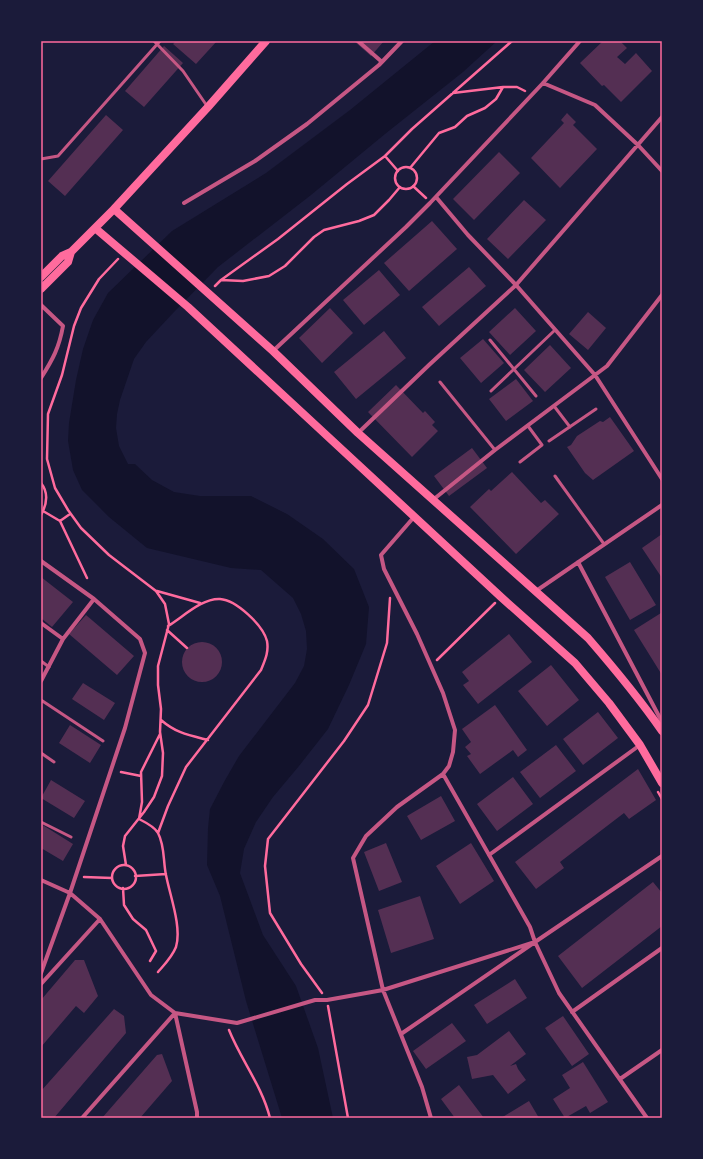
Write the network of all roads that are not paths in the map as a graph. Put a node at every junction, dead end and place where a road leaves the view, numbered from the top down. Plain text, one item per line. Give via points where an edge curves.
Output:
1 (266, 41) edge
2 (358, 41) edge
3 (402, 41) edge
4 (580, 41) edge
5 (157, 42) edge
6 (382, 62) junction
7 (543, 83) junction
8 (208, 108) junction
9 (662, 117) edge
10 (638, 145) junction
11 (41, 159) edge
12 (662, 171) edge
13 (436, 197) junction
14 (184, 203) dead end
15 (114, 209) junction
16 (95, 228) junction
17 (71, 252) junction
18 (41, 277) edge
19 (516, 285) junction
20 (41, 289) edge
21 (662, 296) edge
22 (41, 305) edge
23 (556, 330) junction
24 (490, 340) dead end
25 (273, 351) junction
26 (514, 368) junction
27 (595, 375) junction
28 (41, 378) edge
29 (440, 382) dead end
30 (491, 391) dead end
31 (536, 396) dead end
32 (554, 406) junction
33 (596, 409) dead end
34 (528, 426) junction
35 (570, 427) junction
36 (358, 433) junction
37 (549, 441) dead end
38 (495, 450) junction
39 (520, 462) dead end
40 (555, 476) dead end
41 (662, 479) edge
42 (434, 499) junction
43 (662, 505) edge
44 (414, 517) junction
45 (604, 544) junction
46 (41, 561) edge
47 (578, 562) junction
48 (536, 591) junction
49 (94, 599) junction
50 (41, 623) edge
51 (63, 640) junction
52 (41, 661) edge
53 (50, 667) junction
54 (41, 681) edge
55 (41, 700) edge
56 (662, 722) edge
57 (662, 731) edge
58 (103, 742) dead end
59 (640, 745) junction
60 (41, 753) edge
61 (54, 762) dead end
62 (443, 774) junction
63 (662, 783) edge
64 (41, 822) edge
65 (71, 837) dead end
66 (490, 855) junction
67 (662, 856) edge
68 (41, 880) edge
69 (70, 892) junction
70 (100, 919) junction
71 (535, 942) junction
72 (662, 948) edge
73 (41, 973) edge
74 (41, 984) edge
75 (383, 990) junction
76 (572, 1012) junction
77 (175, 1013) junction
78 (401, 1034) junction
79 (662, 1050) edge
80 (620, 1079) junction
81 (82, 1118) edge
82 (197, 1118) edge
83 (431, 1118) edge
84 (646, 1118) edge

1 - 8 main road
2 - 6 street
3 - 6 street
4 - 7 street
5 - 8 lane via 183,71
5 - 11 lane via 58,156
6 - 14 street via 296,132 255,161
7 - 10 street via 594,105
7 - 13 street
8 - 15 main road
9 - 10 street
10 - 12 street
10 - 19 street
13 - 19 street
13 - 25 street
15 - 16 main road
15 - 25 main road
16 - 17 main road
16 - 44 main road via 188,307
17 - 18 main road via 62,256
17 - 20 main road via 68,262
19 - 23 street
19 - 36 street
21 - 27 street via 607,366
22 - 28 street via 63,326 60,344
23 - 26 lane
23 - 27 street
24 - 26 lane
25 - 36 main road
26 - 30 lane
26 - 31 lane
27 - 32 street
27 - 41 street
29 - 38 lane
32 - 34 street
32 - 35 lane
33 - 35 lane
34 - 38 street
34 - 39 lane via 542,445
35 - 37 lane
36 - 42 main road
38 - 42 street
40 - 45 lane
42 - 48 main road
43 - 45 street
44 - 59 main road via 575,663 609,702
44 - 62 street via 381,555 384,569 431,666 456,730 449,766
45 - 47 street
46 - 49 street
47 - 48 street
47 - 56 street
48 - 57 main road via 588,638 626,682
49 - 51 street
49 - 69 street via 140,639 145,653 125,728
50 - 51 street
51 - 53 street
52 - 53 lane
53 - 54 street
55 - 58 lane
59 - 63 main road
59 - 66 street
60 - 61 lane
62 - 66 street
62 - 75 street via 397,807 366,836 353,858
64 - 65 lane
66 - 71 street via 530,927
67 - 71 street
68 - 69 street
69 - 70 street
69 - 73 street
70 - 74 street
70 - 77 street via 151,994
71 - 75 street
71 - 76 street via 559,993
71 - 78 street
72 - 76 street
75 - 77 street via 315,1000 237,1023
75 - 78 street
76 - 80 street
77 - 81 street
77 - 82 street
78 - 83 street
79 - 80 street
80 - 84 street

